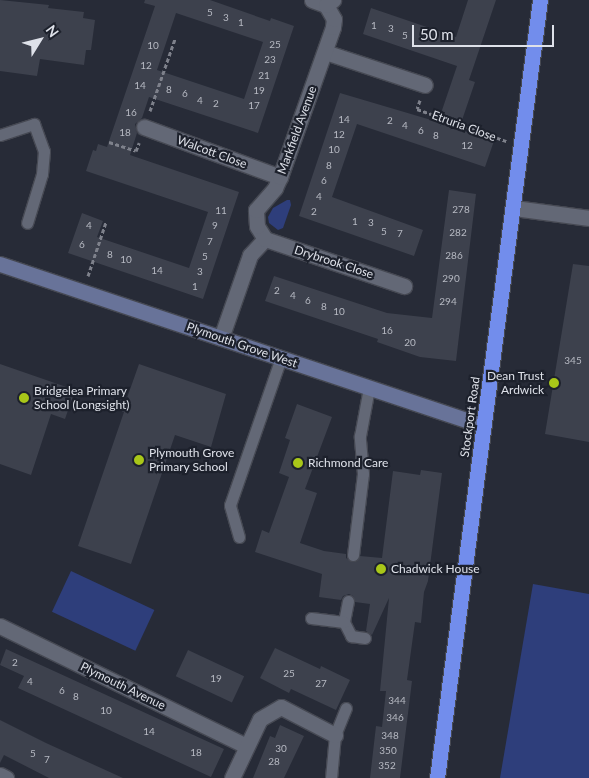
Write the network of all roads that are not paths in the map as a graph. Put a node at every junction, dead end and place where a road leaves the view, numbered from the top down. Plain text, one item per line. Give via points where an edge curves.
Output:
1 (312, 0) edge
2 (540, 0) edge
3 (329, 3) edge
4 (325, 52) junction
5 (425, 85) road end
6 (144, 127) road end
7 (0, 135) edge
8 (280, 177) junction
9 (514, 208) junction
10 (589, 218) edge
11 (27, 222) dead end
12 (264, 239) junction
13 (0, 264) edge
14 (404, 286) dead end
15 (221, 338) junction
16 (281, 358) junction
17 (370, 388) junction
18 (484, 426) junction
19 (239, 537) dead end
20 (353, 555) dead end
21 (348, 601) dead end
22 (311, 618) dead end
23 (344, 622) junction
24 (1, 630) edge
25 (365, 638) dead end
26 (346, 708) dead end
27 (335, 735) junction
28 (246, 746) junction
29 (0, 775) edge
30 (6, 778) edge
31 (232, 778) edge
32 (331, 778) edge
33 (438, 778) edge

1 - 3 street
2 - 9 highway, Stockport Road
3 - 4 street, Markfield Avenue via 334,19
4 - 5 street
4 - 8 street, Markfield Avenue
6 - 8 street, Walcott Close
7 - 11 lane via 34,124 44,151 42,174
8 - 12 street, Markfield Avenue via 256,210 257,226
9 - 10 street
9 - 18 highway, Stockport Road
12 - 14 street, Drybrook Close
12 - 15 street via 250,255
13 - 15 street, Plymouth Grove West
15 - 16 street, Plymouth Grove West
16 - 17 street, Plymouth Grove West
16 - 19 lane via 230,505
17 - 18 street, Plymouth Grove West
17 - 20 lane via 360,436 363,474
18 - 33 highway, Stockport Road
21 - 23 lane
22 - 23 lane
23 - 25 lane via 351,636
24 - 28 street, Plymouth Avenue
26 - 27 lane
27 - 28 street via 281,706 260,719
27 - 32 lane
28 - 31 street
29 - 30 street

